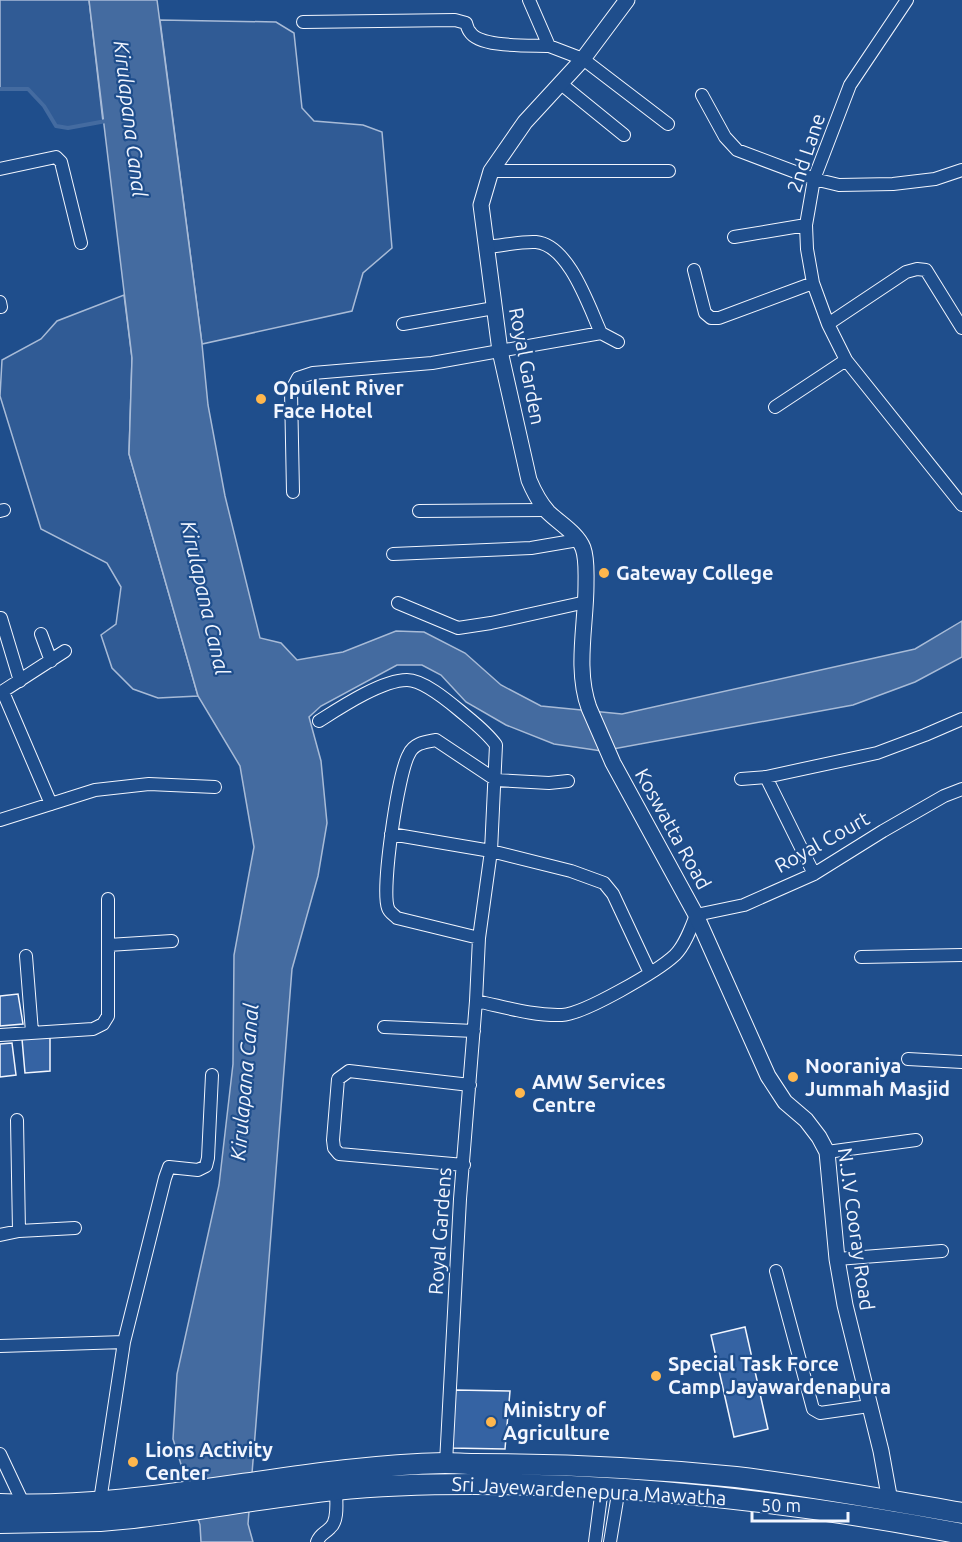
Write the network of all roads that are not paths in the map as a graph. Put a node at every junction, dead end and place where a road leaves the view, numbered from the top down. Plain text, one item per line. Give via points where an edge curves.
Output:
1 (530, 0) edge
2 (627, 0) edge
3 (907, 0) edge
4 (303, 22) dead end
5 (549, 46) junction
6 (583, 59) junction
7 (560, 83) junction
8 (702, 95) dead end
9 (668, 124) dead end
10 (624, 135) dead end
11 (0, 170) edge
12 (962, 170) edge
13 (491, 171) junction
14 (669, 171) dead end
15 (814, 179) junction
16 (806, 225) junction
17 (734, 237) dead end
18 (81, 243) dead end
19 (486, 247) junction
20 (694, 270) dead end
21 (813, 283) junction
22 (494, 308) junction
23 (403, 324) dead end
24 (828, 324) junction
25 (962, 328) edge
26 (601, 333) junction
27 (618, 342) dead end
28 (500, 351) junction
29 (846, 360) junction
30 (775, 407) dead end
31 (293, 492) dead end
32 (962, 505) edge
33 (546, 510) junction
34 (419, 511) dead end
35 (578, 540) junction
36 (393, 554) dead end
37 (586, 602) junction
38 (398, 603) dead end
39 (1, 618) edge
40 (41, 634) dead end
41 (65, 651) dead end
42 (51, 661) junction
43 (20, 681) junction
44 (2, 692) edge
45 (962, 719) edge
46 (319, 720) dead end
47 (766, 777) junction
48 (741, 779) dead end
49 (496, 780) junction
50 (568, 781) dead end
51 (215, 787) dead end
52 (962, 789) edge
53 (51, 804) junction
54 (0, 820) edge
55 (391, 834) junction
56 (491, 851) junction
57 (814, 874) junction
58 (108, 899) dead end
59 (696, 915) junction
60 (479, 938) junction
61 (172, 941) dead end
62 (108, 945) junction
63 (962, 955) edge
64 (26, 956) dead end
65 (861, 957) dead end
66 (650, 973) junction
67 (729, 988) joint
68 (476, 1001) junction
69 (384, 1027) dead end
70 (474, 1031) junction
71 (32, 1032) junction
72 (0, 1035) edge
73 (908, 1059) dead end
74 (962, 1062) edge
75 (212, 1075) dead end
76 (470, 1085) junction
77 (17, 1120) dead end
78 (916, 1140) dead end
79 (827, 1152) junction
80 (464, 1165) junction
81 (75, 1228) dead end
82 (19, 1231) junction
83 (0, 1235) edge
84 (942, 1251) dead end
85 (837, 1259) junction
86 (776, 1271) dead end
87 (123, 1342) junction
88 (0, 1346) edge
89 (869, 1406) junction
90 (0, 1454) edge
91 (446, 1463) junction
92 (611, 1488) junction
93 (261, 1490) junction
94 (336, 1490) junction
95 (99, 1501) junction
96 (890, 1501) junction
97 (0, 1504) edge
98 (24, 1504) junction
99 (962, 1513) edge
100 (0, 1523) edge
101 (962, 1534) edge
102 (933, 1535) edge
103 (317, 1542) edge
104 (595, 1542) edge
105 (610, 1542) edge

1 - 5 street
2 - 6 street, Royal Garden
3 - 15 street, 2nd Lane via 850,85
4 - 5 street via 455,20 466,23 470,34 480,40
5 - 6 street
6 - 7 street, Royal Garden
6 - 9 street
7 - 10 street
7 - 13 street, Royal Garden via 525,122
8 - 15 street via 736,150
11 - 18 street via 56,157 61,162
12 - 15 street via 935,179 893,184 839,185
13 - 14 street
13 - 19 street, Royal Garden via 481,205
15 - 16 street, 2nd Lane
16 - 17 street
16 - 21 street, 2nd Lane
19 - 22 street, Royal Garden
19 - 26 street via 538,242 560,254 571,268
20 - 21 street via 705,313 711,318
21 - 24 street, 2nd Lane
22 - 23 street
22 - 28 street, Royal Garden
24 - 25 street via 906,272 917,269 926,270
24 - 29 street, 2nd Lane
26 - 27 street
26 - 28 street
28 - 31 street via 298,378 291,391
28 - 33 street, Royal Garden via 529,480
29 - 30 street
29 - 32 street, 2nd Lane
33 - 34 street
33 - 35 street, Royal Garden
35 - 36 street via 531,548
35 - 37 street via 586,565
37 - 38 street via 458,628
37 - 59 street, Koswatta Road via 582,656 586,700 613,763
39 - 43 street
40 - 42 street
41 - 42 street
42 - 43 street
43 - 44 street
44 - 53 street
45 - 47 street via 877,753
46 - 49 street, Royal Gardens via 392,682 409,679 431,689 490,737 496,745
47 - 48 street
47 - 57 street
49 - 50 street
49 - 55 street via 436,740 420,743 409,752 402,772
49 - 56 street, Royal Gardens
51 - 53 street via 149,784 95,790
52 - 57 street, Royal Court
53 - 54 street
55 - 56 street
55 - 60 street via 388,910 397,918
56 - 60 street, Royal Gardens
56 - 66 street via 604,883 613,894
57 - 59 street, Royal Court via 744,905
58 - 62 street
59 - 66 street via 676,954
59 - 67 street, Koswatta Road
60 - 68 street, Royal Gardens
61 - 62 street
62 - 71 street via 108,1016 103,1024 93,1029
63 - 65 street
64 - 71 street
66 - 68 street via 565,1015 536,1014
67 - 79 street, N.J.V Cooray Road via 768,1076 784,1101 813,1128
68 - 70 street, Royal Gardens
69 - 70 street
70 - 76 street, Royal Gardens
71 - 72 street
73 - 74 street
75 - 87 street via 206,1166 198,1170 169,1167
76 - 80 street, Royal Gardens
76 - 80 street via 349,1071 338,1079 334,1130 334,1148 339,1154
77 - 82 street
78 - 79 street
79 - 85 street, N.J.V Cooray Road
80 - 91 street, Royal Gardens
81 - 82 street
82 - 83 street
84 - 85 street
85 - 89 street, N.J.V Cooray Road
86 - 89 street via 813,1409 820,1413
87 - 88 street
87 - 95 street
89 - 96 street, N.J.V Cooray Road
90 - 98 street
91 - 93 highway, Sri Jayewardenepura Mawatha via 347,1470
91 - 96 highway, Sri Jayewardenepura Mawatha via 621,1468 736,1478
92 - 94 highway, Sri Jayewardenepura Mawatha via 441,1484
92 - 102 highway, Sri Jayewardenepura Mawatha via 738,1498
92 - 104 street
92 - 105 street
93 - 94 highway, Sri Jayewardenepura Mawatha
93 - 95 highway, Sri Jayewardenepura Mawatha
93 - 100 highway, Sri Jayewardenepura Mawatha via 160,1515
94 - 103 street via 335,1521 319,1535
95 - 98 highway, Sri Jayewardenepura Mawatha
96 - 99 highway, Sri Jayewardenepura Mawatha
97 - 98 highway, Sri Jayewardenepura Mawatha
101 - 102 highway, Sri Jayewardenepura Mawatha

